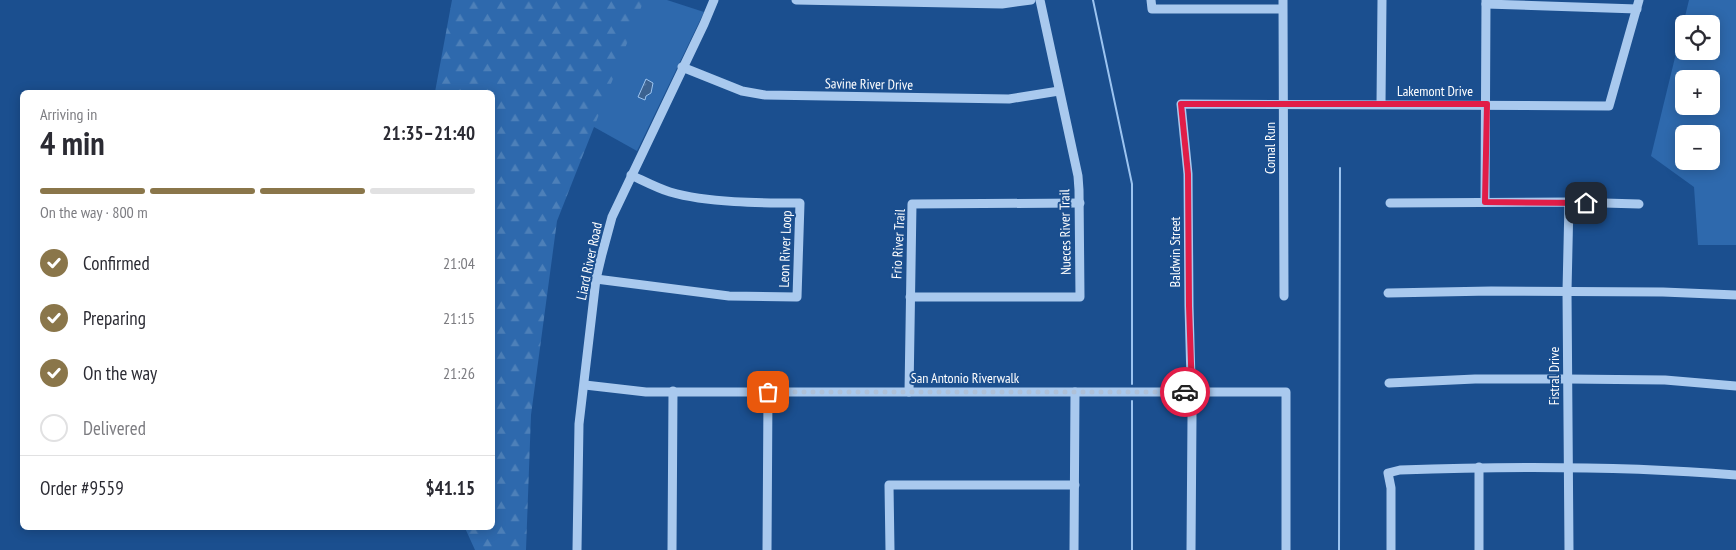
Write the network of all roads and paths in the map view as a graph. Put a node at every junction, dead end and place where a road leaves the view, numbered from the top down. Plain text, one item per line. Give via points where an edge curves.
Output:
1 (714, 0) edge
2 (796, 0) edge
3 (1031, 0) edge
4 (1040, 0) edge
5 (1151, 0) edge
6 (1382, 0) edge
7 (1486, 2) edge
8 (1638, 4) edge
9 (1283, 5) edge
10 (682, 67) junction
11 (1059, 91) junction
12 (1181, 104) joint
13 (1381, 104) junction
14 (1487, 104) junction
15 (1284, 105) junction
16 (631, 174) junction
17 (1485, 202) junction
18 (1569, 202) junction
19 (1080, 203) junction
20 (1390, 203) dead end
21 (1639, 204) dead end
22 (596, 279) junction
23 (1567, 291) junction
24 (1388, 293) dead end
25 (1736, 295) edge
26 (1284, 296) dead end
27 (910, 297) junction
28 (1568, 379) junction
29 (1389, 383) dead end
30 (584, 385) junction
31 (1736, 386) edge
32 (673, 391) junction
33 (768, 392) junction
34 (909, 392) junction
35 (1075, 392) junction
36 (1192, 392) junction
37 (1480, 467) junction
38 (1568, 467) junction
39 (1736, 475) edge
40 (1076, 485) junction
41 (578, 550) edge
42 (672, 550) edge
43 (766, 550) edge
44 (890, 550) edge
45 (1074, 550) edge
46 (1191, 550) edge
47 (1286, 550) edge
48 (1391, 550) edge
49 (1479, 550) edge
50 (1568, 550) edge

1 - 10 street, Liard River Road
2 - 3 street via 1002,4
4 - 11 street, Nueces River Trail
5 - 9 street via 1152,9
6 - 13 street
7 - 8 street
7 - 14 street
8 - 14 street, Lakemont Drive via 1609,106
9 - 15 street, Comal Run
10 - 11 street, Savine River Drive via 742,91 765,95 994,99 1024,98
10 - 16 street, Liard River Road
11 - 19 street, Nueces River Trail via 1078,176
12 - 15 street, Lakemont Drive
12 - 36 street, Baldwin Street via 1188,174
13 - 14 street, Lakemont Drive
13 - 15 street, Lakemont Drive
14 - 17 street
15 - 26 street, Comal Run
16 - 22 street, Liard River Road via 612,217
16 - 22 street, Leon River Loop via 669,192 692,196 756,203 800,203 797,297 729,296
17 - 18 street
17 - 20 street
18 - 21 street
18 - 23 street, Fistral Drive
19 - 27 street, Frio River Trail via 912,204
19 - 27 street, Nueces River Trail via 1080,297
22 - 30 street, Liard River Road
23 - 24 street
23 - 25 street
23 - 28 street, Fistral Drive
27 - 34 street, Frio River Trail
28 - 29 street via 1475,378
28 - 31 street via 1665,380
28 - 38 street, Fistral Drive
30 - 32 street, San Antonio Riverwalk
30 - 41 street, Liard River Road via 578,451
32 - 33 street, San Antonio Riverwalk
32 - 42 street
33 - 34 street, San Antonio Riverwalk
33 - 43 street
34 - 35 street, San Antonio Riverwalk
35 - 36 street, San Antonio Riverwalk
35 - 40 street
36 - 46 street, Baldwin Street
36 - 47 street, San Antonio Riverwalk via 1286,392
37 - 38 street
37 - 48 street via 1388,473
37 - 49 street
38 - 39 street via 1664,469
38 - 50 street, Fistral Drive
40 - 44 street via 889,484
40 - 45 street

